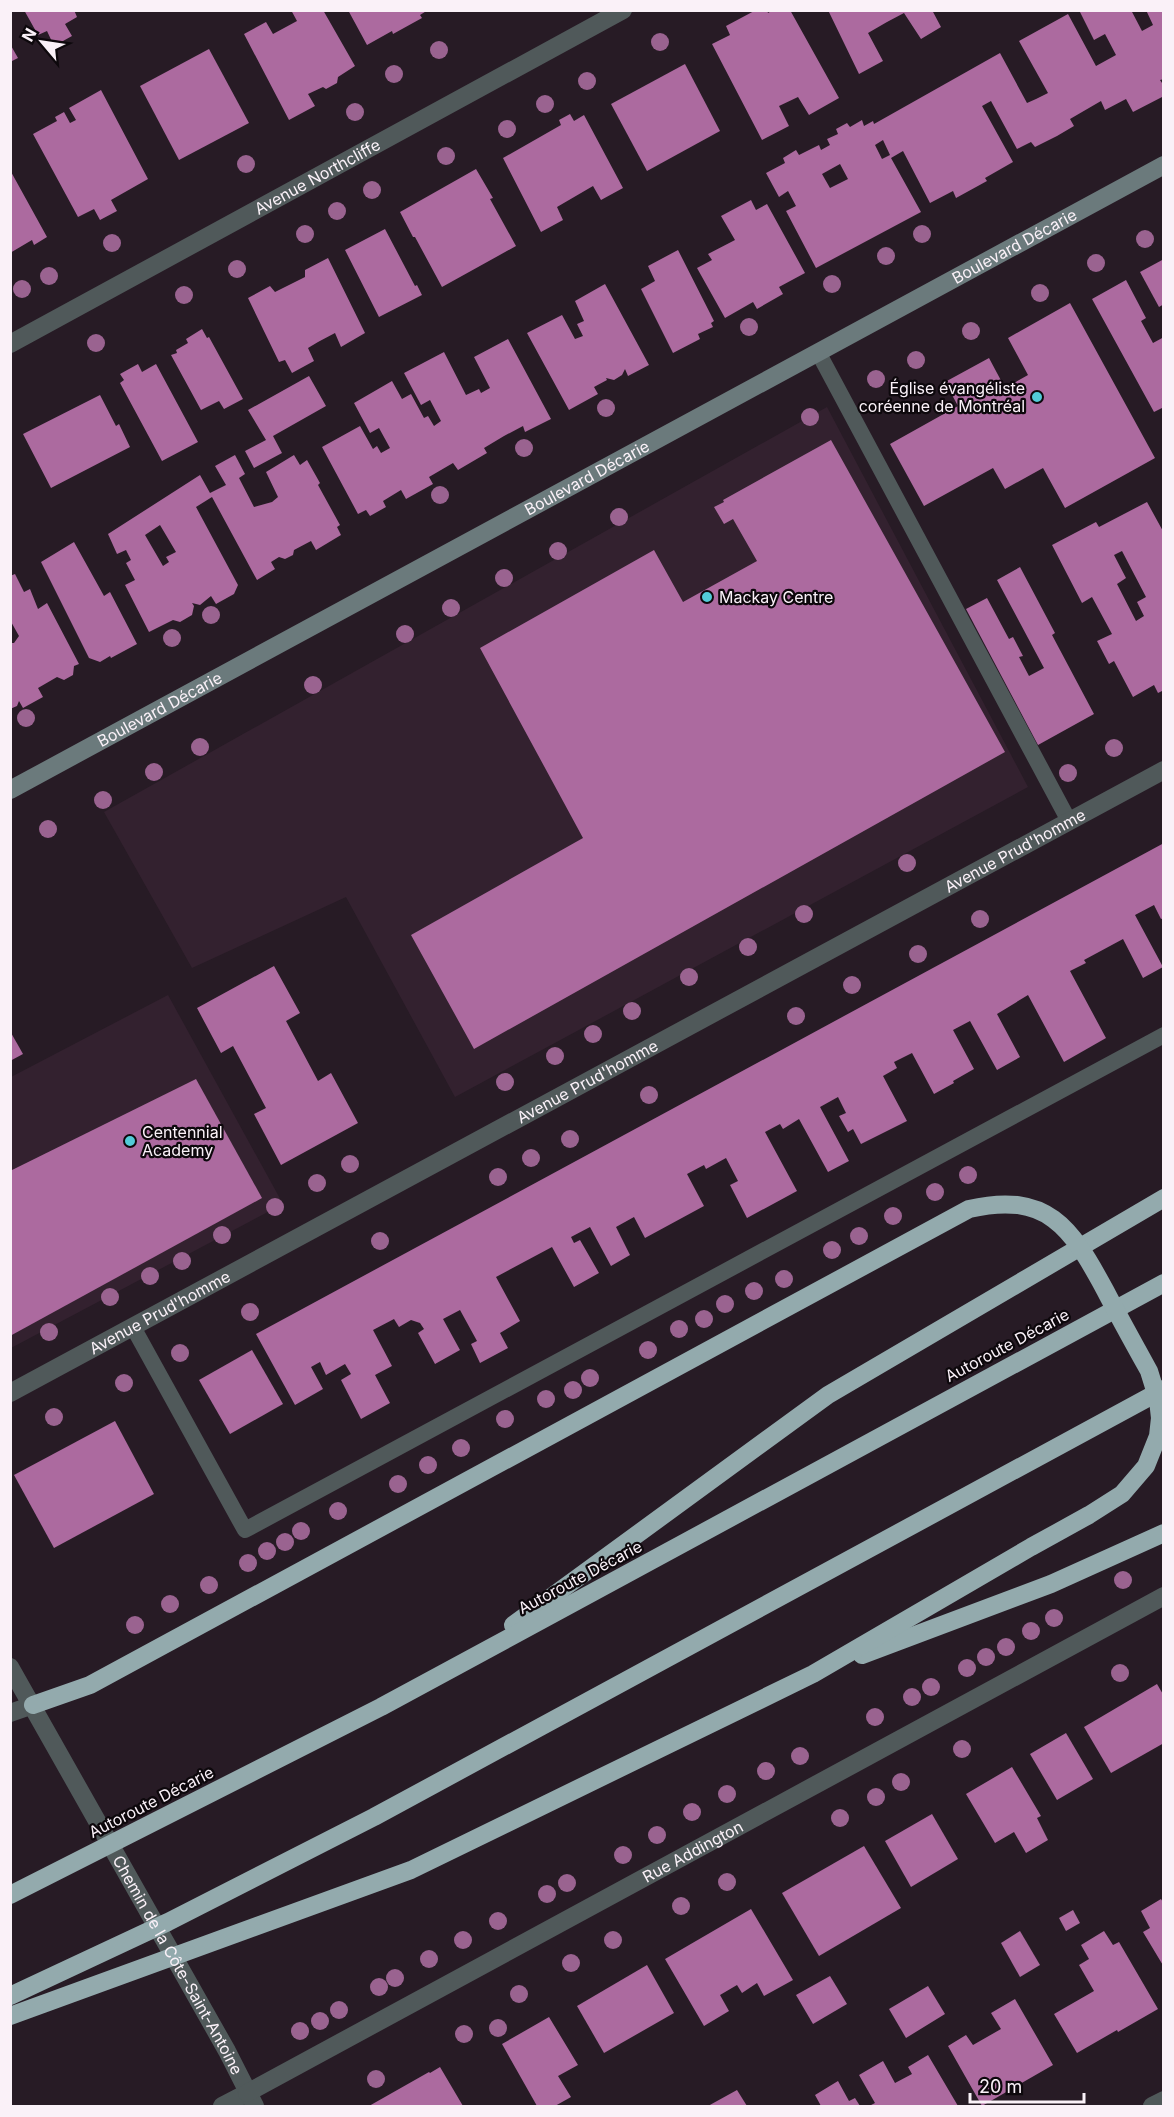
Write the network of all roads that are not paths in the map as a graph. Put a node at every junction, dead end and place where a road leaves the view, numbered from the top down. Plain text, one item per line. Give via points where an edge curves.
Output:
1 (623, 10) edge
2 (1164, 165) edge
3 (10, 344) edge
4 (818, 352) junction
5 (1164, 770) edge
6 (10, 790) edge
7 (1069, 821) junction
8 (1164, 1035) edge
9 (1164, 1198) edge
10 (1164, 1283) edge
11 (133, 1327) junction
12 (1164, 1389) edge
13 (10, 1393) edge
14 (1164, 1533) edge
15 (1164, 1596) edge
16 (10, 1666) edge
17 (456, 1666) junction
18 (813, 1674) junction
19 (33, 1705) junction
20 (10, 1713) edge
21 (10, 1894) edge
22 (10, 1996) edge
23 (10, 2016) edge
24 (251, 2100) edge
25 (1164, 2100) edge
26 (222, 2106) edge
27 (1152, 2106) edge

1 - 3 street, Avenue Northcliffe
2 - 4 main road, Boulevard Décarie
4 - 6 main road, Boulevard Décarie
4 - 7 lane
5 - 7 street, Avenue Prud'homme
7 - 11 street, Avenue Prud'homme
8 - 11 lane via 244,1530
9 - 17 highway via 828,1395
10 - 17 highway, Autoroute Décarie
11 - 13 street, Avenue Prud'homme
12 - 22 highway via 374,1817 168,1922
14 - 18 highway via 1051,1584
15 - 24 street, Rue Addington
16 - 19 street, Chemin de la Côte-Saint-Antoine
17 - 21 highway, Autoroute Décarie via 297,1751
18 - 19 highway via 1109,1503 1146,1466 1160,1418 1149,1371 1088,1258 1054,1219 1018,1205 969,1209 90,1685
18 - 23 highway via 411,1870
19 - 20 street
19 - 24 street, Chemin de la Côte-Saint-Antoine
24 - 26 street, Rue Addington
25 - 27 street

